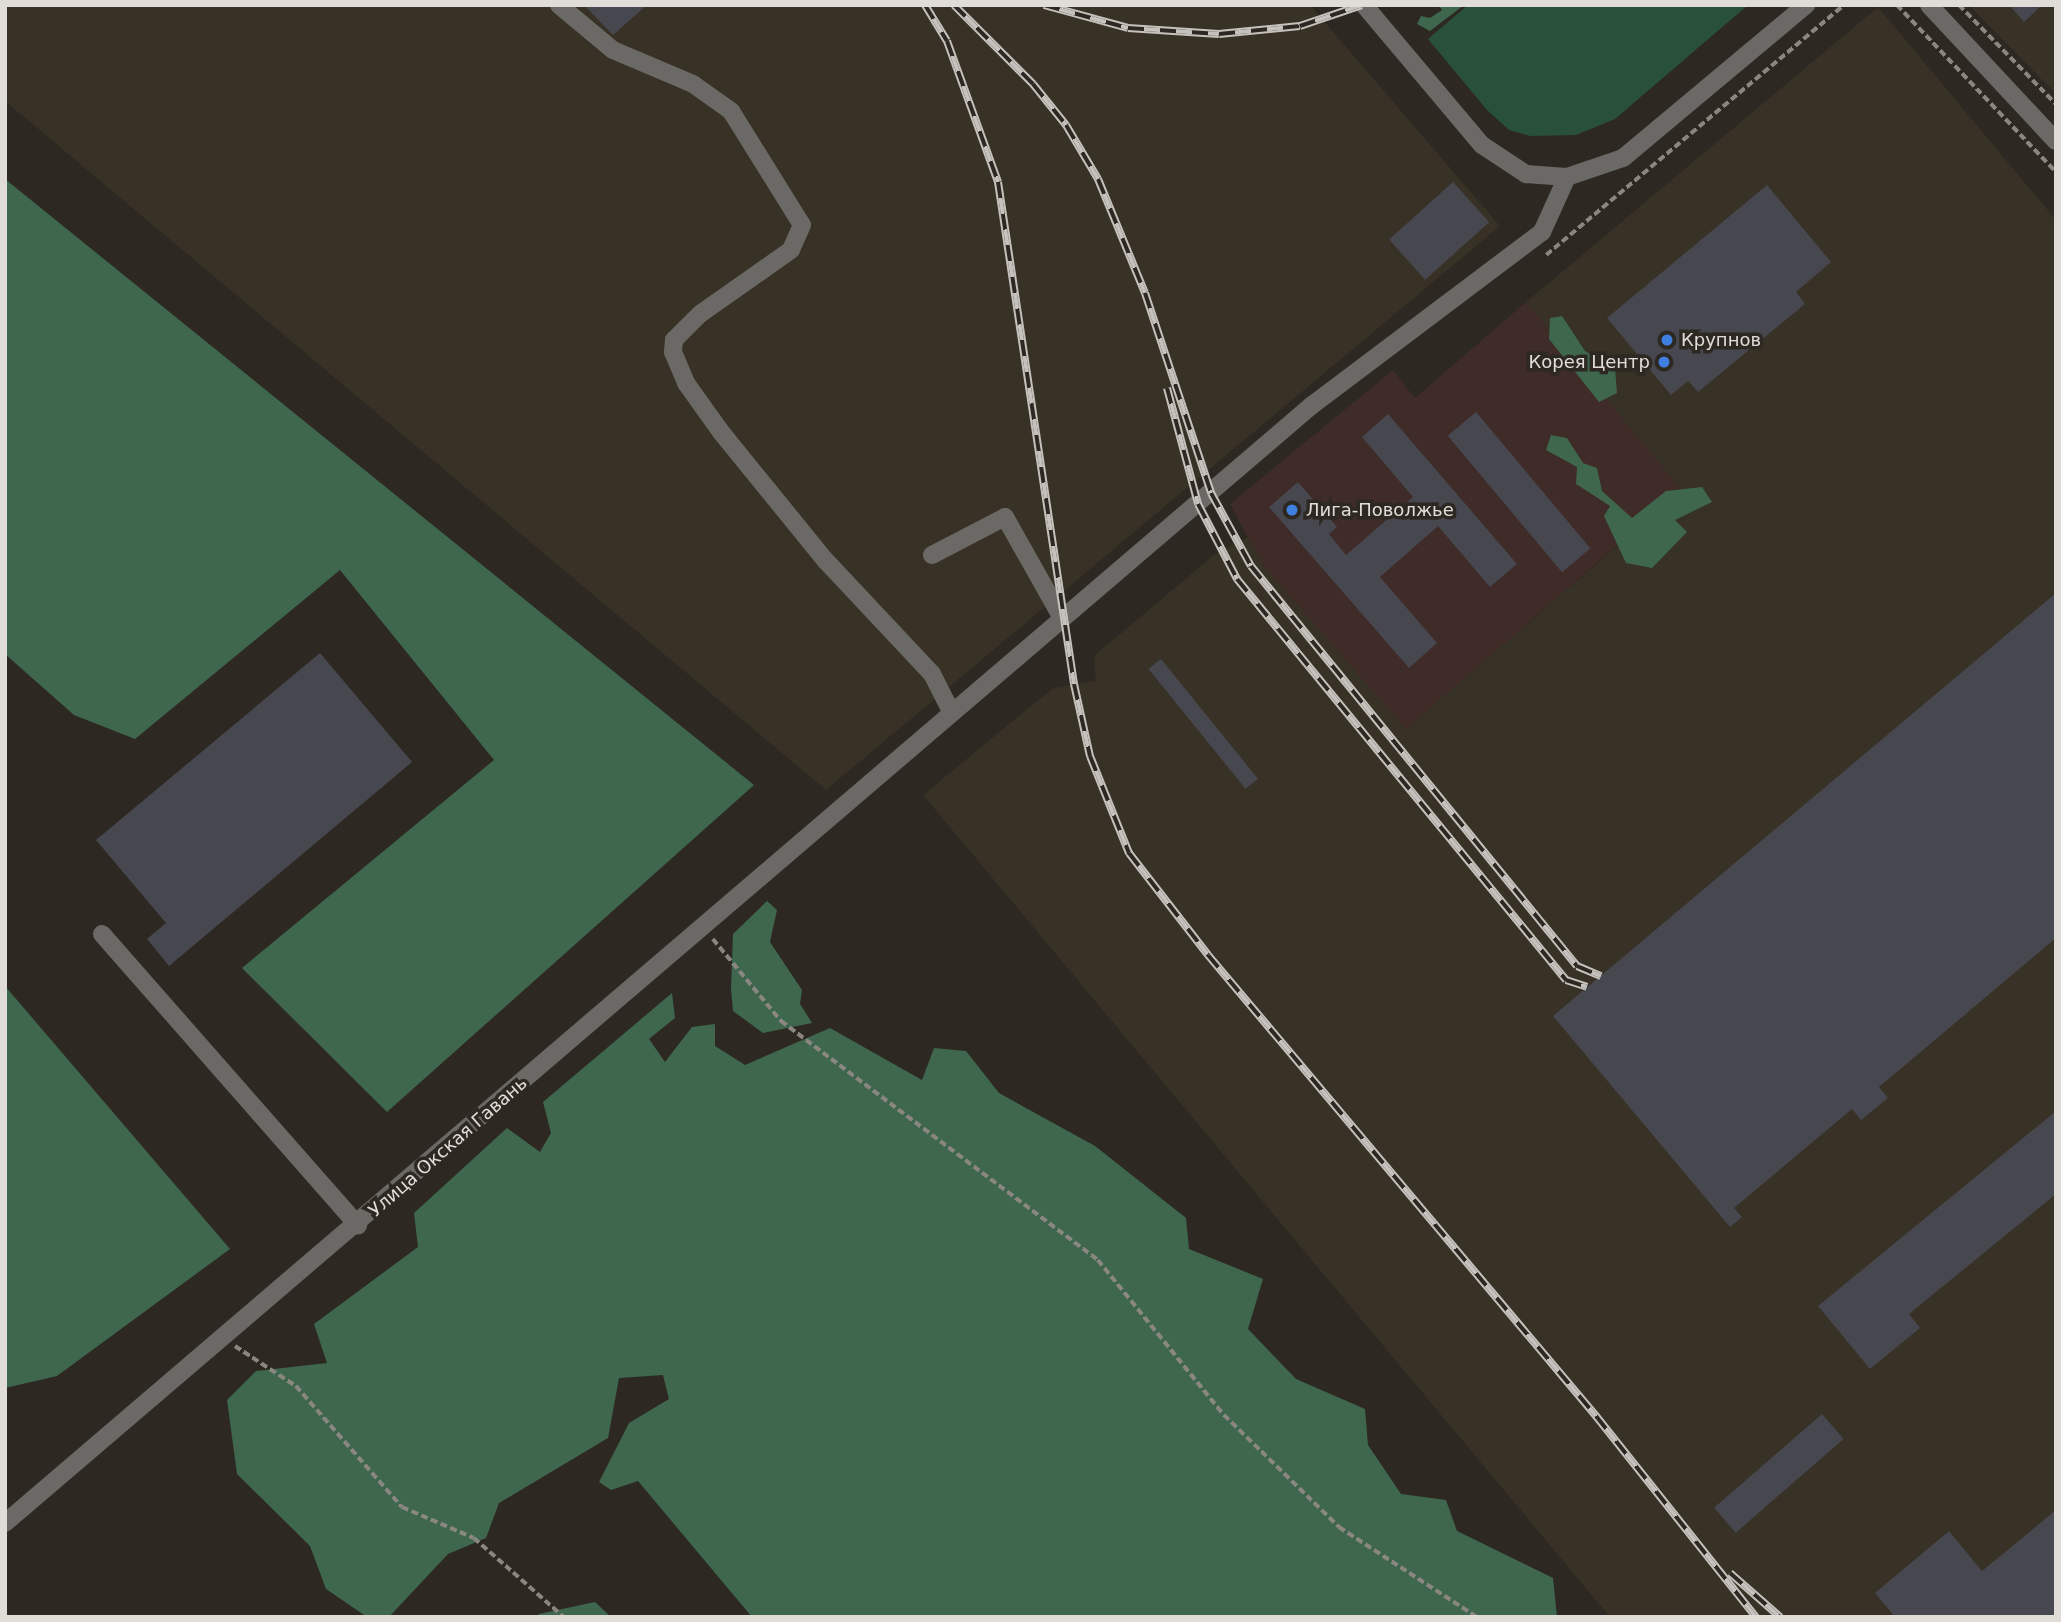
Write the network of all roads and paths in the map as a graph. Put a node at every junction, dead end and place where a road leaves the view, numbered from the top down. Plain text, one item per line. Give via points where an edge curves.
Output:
1 (559, 5) edge
2 (1364, 5) edge
3 (1805, 5) edge
4 (1844, 5) edge
5 (1897, 5) edge
6 (1929, 5) edge
7 (1959, 5) edge
8 (2056, 104) edge
9 (2056, 141) edge
10 (2056, 172) edge
11 (1567, 177) junction
12 (1546, 255) dead end
13 (932, 555) dead end
14 (1062, 618) junction
15 (950, 709) junction
16 (703, 926) junction
17 (103, 934) dead end
18 (358, 1225) junction
19 (225, 1340) junction
20 (5, 1522) edge
21 (564, 1617) edge
22 (1477, 1617) edge

1 - 15 street via 613,50 694,84 731,111 802,225 791,250 700,314 674,340 673,352 686,383 721,432 826,561 932,674
2 - 11 street via 1482,145 1526,174
3 - 11 street via 1623,158
4 - 12 path
5 - 10 path
6 - 9 street
7 - 8 path
11 - 14 street, Улица Окская Гавань via 1542,232 1311,406
13 - 14 street via 1005,517
14 - 15 street, Улица Окская Гавань
15 - 16 street, Улица Окская Гавань
16 - 18 street, Улица Окская Гавань
16 - 22 path via 781,1021 1098,1260 1224,1415 1339,1527
17 - 18 street
18 - 19 street, Улица Окская Гавань
19 - 20 street, Улица Окская Гавань
19 - 21 path via 296,1386 401,1507 474,1538

